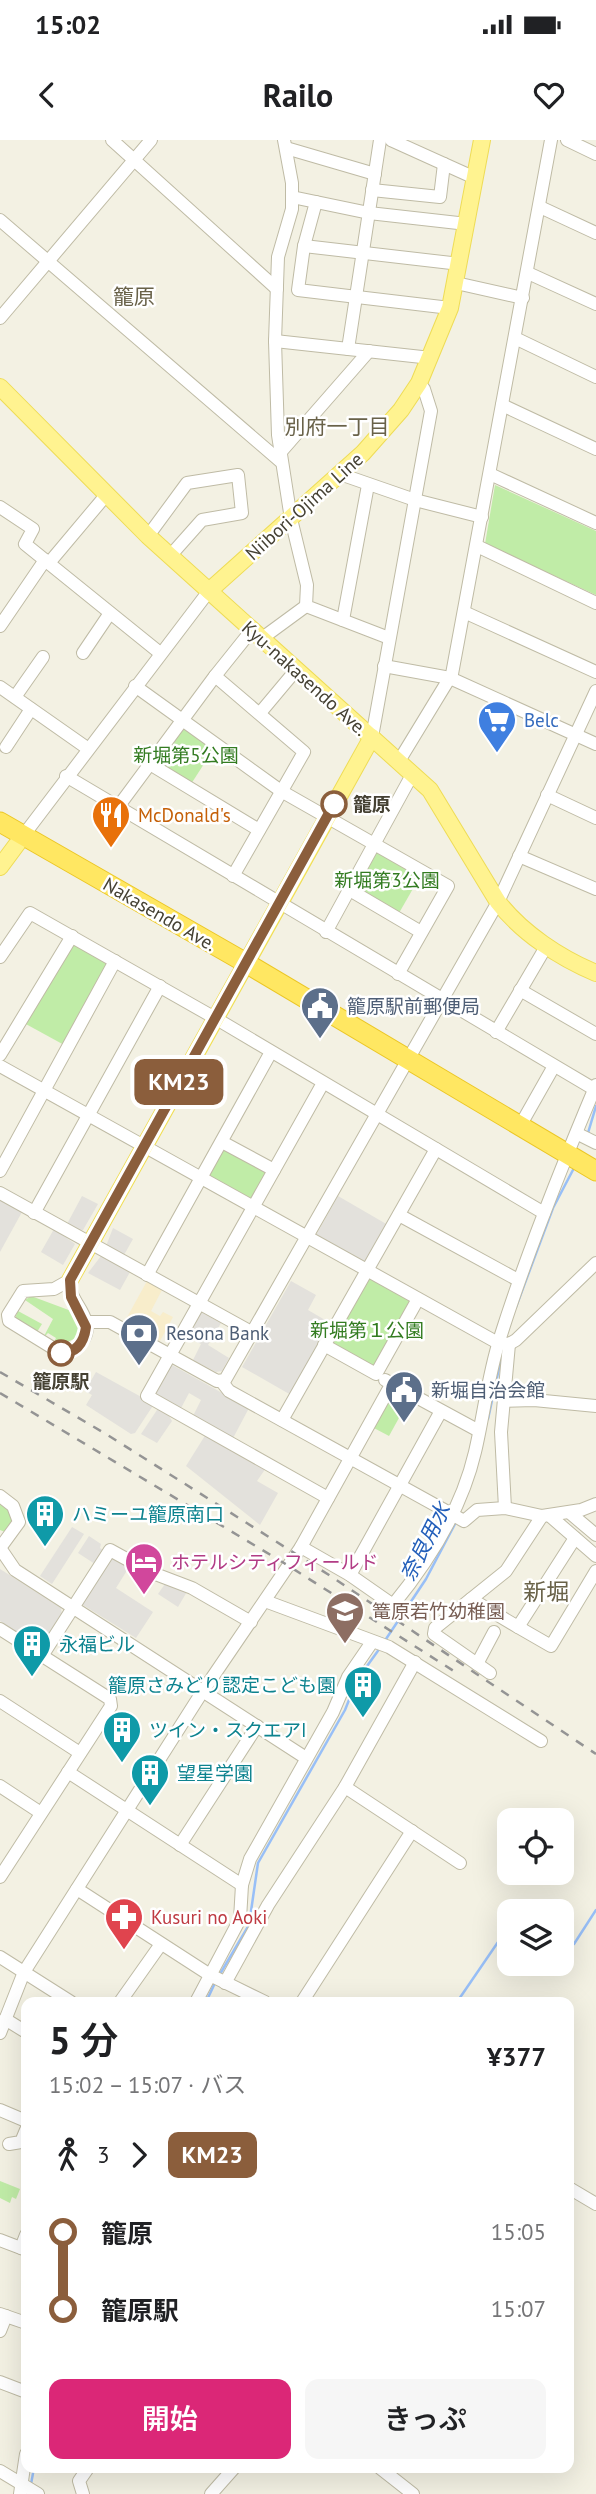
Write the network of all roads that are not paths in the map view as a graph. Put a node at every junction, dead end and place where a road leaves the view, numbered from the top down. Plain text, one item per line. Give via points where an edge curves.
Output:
1 (112, 140) edge
2 (151, 140) edge
3 (380, 140) edge
4 (391, 140) edge
5 (482, 140) edge
6 (551, 140) edge
7 (567, 140) edge
8 (285, 144) edge
9 (596, 153) edge
10 (134, 159) junction
11 (444, 164) junction
12 (375, 174) junction
13 (475, 178) junction
14 (372, 190) junction
15 (292, 197) junction
16 (316, 202) junction
17 (540, 207) junction
18 (369, 213) junction
19 (0, 220) edge
20 (467, 224) junction
21 (596, 233) edge
22 (304, 246) junction
23 (363, 253) junction
24 (48, 261) junction
25 (460, 264) junction
26 (528, 273) junction
27 (456, 283) junction
28 (277, 289) junction
29 (356, 298) junction
30 (523, 298) junction
31 (596, 304) edge
32 (450, 308) junction
33 (0, 318) edge
34 (515, 338) junction
35 (275, 341) junction
36 (348, 349) junction
37 (369, 351) junction
38 (431, 358) junction
39 (596, 377) edge
40 (419, 383) junction
41 (2, 392) edge
42 (502, 405) junction
43 (596, 449) edge
44 (280, 457) junction
45 (340, 474) junction
46 (490, 474) junction
47 (368, 485) junction
48 (107, 494) junction
49 (415, 500) junction
50 (0, 507) edge
51 (482, 517) junction
52 (291, 519) junction
53 (596, 523) edge
54 (148, 536) junction
55 (477, 546) junction
56 (170, 556) junction
57 (47, 562) junction
58 (209, 591) junction
59 (596, 603) edge
60 (306, 606) junction
61 (110, 612) junction
62 (464, 612) junction
63 (343, 620) junction
64 (0, 626) edge
65 (256, 635) junction
66 (389, 638) junction
67 (83, 653) dead end
68 (160, 653) junction
69 (43, 657) dead end
70 (384, 666) junction
71 (296, 670) junction
72 (596, 672) edge
73 (215, 676) junction
74 (450, 678) junction
75 (135, 686) junction
76 (0, 687) edge
77 (596, 691) edge
78 (15, 697) junction
79 (31, 709) junction
80 (260, 713) junction
81 (183, 720) junction
82 (576, 736) junction
83 (372, 737) junction
84 (596, 744) edge
85 (6, 747) dead end
86 (87, 748) junction
87 (399, 761) junction
88 (150, 764) junction
89 (413, 773) junction
90 (66, 776) junction
91 (281, 791) junction
92 (547, 795) junction
93 (118, 807) junction
94 (328, 816) junction
95 (596, 818) edge
96 (0, 822) edge
97 (259, 830) junction
98 (23, 836) junction
99 (373, 844) junction
100 (519, 856) junction
101 (0, 867) edge
102 (233, 877) junction
103 (348, 889) junction
104 (596, 889) edge
105 (498, 902) junction
106 (279, 904) junction
107 (326, 932) junction
108 (421, 932) junction
109 (72, 936) junction
110 (547, 945) junction
111 (0, 957) edge
112 (115, 961) junction
113 (246, 963) junction
114 (596, 973) edge
115 (398, 975) junction
116 (160, 986) junction
117 (520, 990) junction
118 (442, 1001) junction
119 (215, 1018) junction
120 (496, 1032) junction
121 (596, 1034) edge
122 (271, 1052) junction
123 (0, 1055) edge
124 (408, 1061) junction
125 (0, 1066) edge
126 (554, 1066) junction
127 (323, 1083) junction
128 (595, 1087) edge
129 (45, 1090) junction
130 (88, 1113) junction
131 (377, 1115) junction
132 (520, 1126) junction
133 (587, 1139) edge
134 (222, 1142) junction
135 (145, 1144) junction
136 (436, 1149) junction
137 (580, 1161) edge
138 (1, 1165) edge
139 (274, 1170) junction
140 (201, 1177) junction
141 (0, 1193) edge
142 (253, 1206) junction
143 (34, 1213) junction
144 (544, 1213) junction
145 (399, 1215) junction
146 (308, 1237) junction
147 (90, 1244) junction
148 (596, 1263) edge
149 (367, 1271) junction
150 (147, 1275) junction
151 (70, 1280) junction
152 (518, 1280) junction
153 (418, 1299) junction
154 (198, 1303) junction
155 (5, 1309) edge
156 (86, 1322) junction
157 (253, 1333) junction
158 (503, 1343) junction
159 (324, 1345) junction
160 (170, 1355) junction
161 (376, 1374) junction
162 (222, 1382) junction
163 (391, 1385) junction
164 (504, 1401) junction
165 (596, 1406) edge
166 (441, 1411) junction
167 (282, 1420) junction
168 (479, 1431) junction
169 (351, 1458) junction
170 (399, 1485) junction
171 (0, 1496) edge
172 (328, 1498) junction
173 (596, 1504) edge
174 (505, 1508) junction
175 (570, 1513) junction
176 (546, 1516) junction
177 (456, 1518) junction
178 (596, 1535) edge
179 (575, 1538) junction
180 (0, 1548) edge
181 (301, 1548) junction
182 (596, 1556) edge
183 (596, 1572) edge
184 (350, 1575) junction
185 (471, 1600) junction
186 (265, 1601) junction
187 (73, 1607) junction
188 (251, 1622) junction
189 (518, 1627) junction
190 (0, 1629) edge
191 (494, 1632) dead end
192 (379, 1644) junction
193 (42, 1656) junction
194 (415, 1662) junction
195 (477, 1664) junction
196 (490, 1673) dead end
197 (203, 1692) junction
198 (0, 1701) edge
199 (257, 1726) junction
200 (541, 1741) dead end
201 (80, 1753) junction
202 (306, 1758) junction
203 (68, 1772) junction
204 (0, 1786) edge
205 (345, 1787) junction
206 (127, 1810) junction
207 (41, 1813) junction
208 (412, 1831) junction
209 (180, 1845) junction
210 (460, 1863) dead end
211 (2, 1869) edge
212 (242, 1885) junction
213 (77, 1889) junction
214 (161, 1944) junction
215 (0, 1957) edge
216 (23, 1972) junction
217 (210, 1975) junction
218 (225, 1983) junction
219 (238, 1996) edge
220 (63, 1997) edge
221 (124, 1997) edge
222 (199, 1997) edge
223 (305, 1997) edge
224 (5, 2019) junction
225 (21, 2029) edge
226 (0, 2033) edge
227 (0, 2110) edge
228 (21, 2119) edge
229 (21, 2142) edge
230 (9, 2144) dead end
231 (574, 2191) edge
232 (596, 2204) edge
233 (0, 2240) edge
234 (21, 2248) edge
235 (3, 2315) edge
236 (21, 2321) edge
237 (0, 2331) edge
238 (0, 2382) edge
239 (21, 2390) edge
240 (0, 2472) edge
241 (85, 2473) edge
242 (230, 2473) edge
243 (386, 2473) edge
244 (21, 2489) edge
245 (38, 2494) edge
246 (83, 2494) edge
247 (211, 2494) edge
248 (413, 2494) edge

1 - 10 street
2 - 10 street
3 - 12 street
4 - 11 street
5 - 13 main road, Niibori-Ojima Line
6 - 17 street
7 - 9 street
8 - 12 street
8 - 15 street
10 - 24 street
10 - 28 street
11 - 13 street
11 - 14 street via 440,197
12 - 14 street
13 - 20 main road, Niibori-Ojima Line
14 - 18 street
15 - 16 street
15 - 28 street via 278,257
16 - 18 street
16 - 22 street
17 - 21 street
17 - 26 street
18 - 20 street
18 - 23 street
19 - 24 street
20 - 25 main road, Niibori-Ojima Line
22 - 23 street
22 - 29 street via 298,290
23 - 25 street
23 - 29 street
24 - 33 street
24 - 44 street
25 - 27 main road, Niibori-Ojima Line
26 - 30 street
26 - 31 street
27 - 30 street
27 - 32 main road, Niibori-Ojima Line
28 - 35 street
29 - 32 street
29 - 36 street
30 - 34 street
32 - 38 main road, Niibori-Ojima Line
34 - 39 street
34 - 42 street
35 - 36 street
35 - 44 street
36 - 37 street
37 - 38 street
37 - 44 street
38 - 40 main road, Niibori-Ojima Line
40 - 45 main road, Niibori-Ojima Line via 381,435
40 - 49 street via 431,411
41 - 48 main road, Kyu-nakasendo Ave.
42 - 43 street
42 - 46 street
44 - 52 street
45 - 47 street
45 - 52 main road, Niibori-Ojima Line
46 - 51 street
46 - 53 street
47 - 49 street
47 - 63 street
48 - 54 main road, Kyu-nakasendo Ave.
48 - 57 street
49 - 51 street
49 - 66 street
50 - 57 street via 33,529 25,544
51 - 55 street
52 - 58 main road, Niibori-Ojima Line
52 - 60 street via 307,585
54 - 56 main road, Kyu-nakasendo Ave.
54 - 56 street via 187,483 238,475 242,513 202,520
55 - 59 street
55 - 62 street
56 - 58 main road, Kyu-nakasendo Ave.
57 - 61 street
57 - 64 street
58 - 65 main road, Kyu-nakasendo Ave.
58 - 68 street
60 - 63 street
60 - 65 street
61 - 67 street
61 - 68 street
62 - 72 street
62 - 74 street
63 - 66 street
65 - 71 main road, Kyu-nakasendo Ave.
65 - 73 street
66 - 70 street
68 - 75 street
69 - 78 street
70 - 74 street
70 - 83 street
71 - 80 street
71 - 83 main road, Kyu-nakasendo Ave.
73 - 80 street
73 - 81 street
74 - 82 street
74 - 87 street
75 - 81 street
75 - 86 street
76 - 78 street
77 - 82 street
78 - 79 street
79 - 85 street
79 - 86 street
80 - 91 street via 304,752
81 - 88 street
81 - 91 street
82 - 84 street
82 - 92 street
83 - 87 main road, Kyu-nakasendo Ave.
83 - 94 main road
86 - 90 street
87 - 89 main road, Kyu-nakasendo Ave.
88 - 93 street
88 - 97 street
89 - 99 street
89 - 105 main road, Kyu-nakasendo Ave. via 447,814
90 - 93 street
90 - 98 street
91 - 94 street
91 - 97 street
92 - 95 street
92 - 100 street
93 - 102 street
94 - 99 street
94 - 106 main road
96 - 98 highway, Nakasendo Ave.
97 - 102 street
98 - 101 main road
98 - 113 highway, Nakasendo Ave.
99 - 103 street
99 - 108 street via 448,886
100 - 104 street
100 - 105 street
102 - 106 street
103 - 107 street
103 - 108 street
105 - 110 main road, Kyu-nakasendo Ave. via 525,931
105 - 118 street
106 - 107 street
106 - 113 main road
107 - 115 street
108 - 115 street
109 - 111 street via 30,913
109 - 112 street
109 - 123 street
110 - 114 main road, Kyu-nakasendo Ave.
110 - 117 street
112 - 116 street
112 - 129 street
113 - 119 main road
113 - 124 highway, Nakasendo Ave.
115 - 118 street
116 - 119 street
116 - 130 street
117 - 120 street
117 - 121 street
118 - 120 street
118 - 124 street
119 - 122 street
119 - 135 main road
120 - 126 street
122 - 127 street
122 - 134 street
124 - 131 street
124 - 132 highway, Nakasendo Ave.
125 - 129 street
126 - 128 street
126 - 132 street
127 - 131 street
127 - 139 street
128 - 133 street
129 - 130 street
129 - 138 street
130 - 135 street
130 - 143 street
131 - 136 street
131 - 146 street
132 - 137 highway, Nakasendo Ave.
133 - 137 street
134 - 139 street
134 - 140 street
135 - 140 street
135 - 147 main road
136 - 144 street
136 - 145 street
137 - 144 street
139 - 142 street
140 - 142 street
140 - 150 street
141 - 143 street
142 - 146 street
142 - 154 street
143 - 147 street
144 - 152 street
145 - 149 street
145 - 152 street
146 - 149 street
146 - 157 street
147 - 150 street
147 - 151 main road
148 - 158 street
149 - 153 street
149 - 159 street
150 - 154 street
151 - 155 street via 54,1289 23,1291
151 - 156 street via 71,1297
152 - 158 street
153 - 158 street
153 - 161 street
154 - 157 street
154 - 160 street
155 - 156 street via 14,1327 61,1353 80,1345
156 - 160 street via 110,1322
157 - 162 street
158 - 164 street
158 - 168 street
159 - 161 street
159 - 167 street
160 - 162 street
160 - 172 street via 147,1395
161 - 163 street
162 - 167 street via 229,1391
163 - 166 street
163 - 169 street
164 - 165 street
164 - 174 street
166 - 168 street
166 - 170 street
167 - 169 street
168 - 177 street
169 - 170 street
169 - 172 street
170 - 177 street
170 - 184 street
171 - 180 street via 13,1506 19,1522
172 - 181 street
173 - 175 street
174 - 176 street
174 - 177 street via 477,1510
175 - 176 street
175 - 178 street
176 - 179 street
176 - 185 street via 506,1571
177 - 184 street via 393,1605
179 - 182 street
179 - 189 street
180 - 187 street via 15,1570
181 - 184 street
181 - 186 street
183 - 189 street via 551,1646
185 - 189 street
185 - 195 street via 434,1633
186 - 188 street
186 - 192 street
187 - 188 street via 114,1550
187 - 193 street
187 - 197 street
188 - 197 street
190 - 193 street
191 - 195 street
192 - 194 street
192 - 202 street via 348,1677
193 - 201 street via 110,1699 111,1706
194 - 200 street
194 - 205 street
195 - 196 street
197 - 199 street
197 - 206 street
198 - 201 street
199 - 202 street
199 - 209 street
201 - 203 street
202 - 212 street via 259,1840
203 - 206 street
203 - 207 street
204 - 207 street
205 - 208 street
205 - 218 street via 268,1905
206 - 209 street
206 - 213 street
207 - 211 street
208 - 210 street
208 - 223 street
209 - 212 street
212 - 217 street via 240,1919
213 - 214 street
213 - 216 street
214 - 217 street
214 - 221 street
215 - 216 street
216 - 220 street
216 - 224 street
217 - 218 street
217 - 222 street
218 - 219 street
224 - 225 street
224 - 226 street
227 - 228 street
229 - 230 street
231 - 232 street
233 - 234 street
235 - 236 street
235 - 237 street
238 - 239 street
240 - 244 street
241 - 246 street via 79,2481
242 - 247 street
243 - 248 street
244 - 245 street

